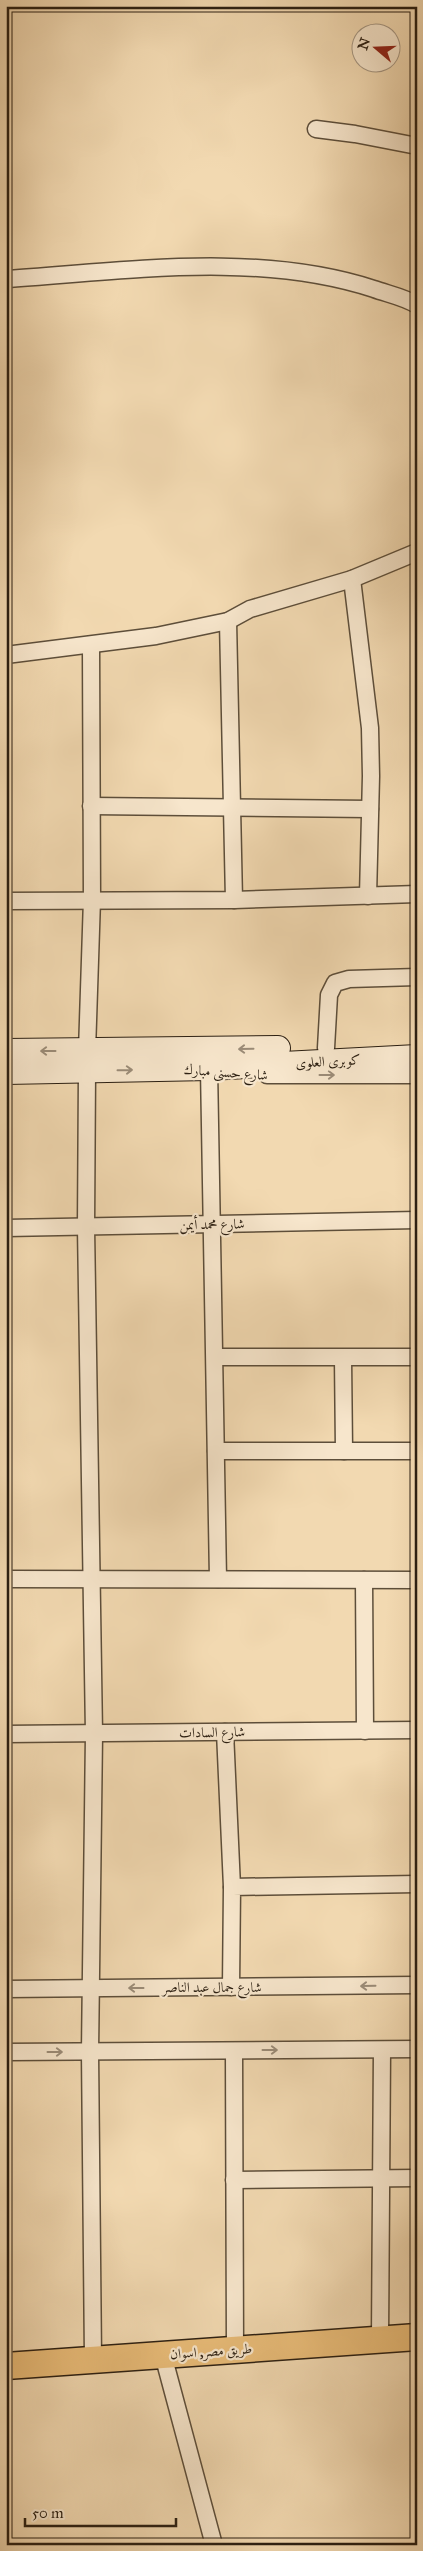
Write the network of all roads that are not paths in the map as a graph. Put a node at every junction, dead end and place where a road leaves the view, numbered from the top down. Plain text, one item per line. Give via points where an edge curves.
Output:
1 (316, 129) dead end
2 (417, 146) edge
3 (6, 279) edge
4 (417, 305) edge
5 (417, 552) edge
6 (352, 580) junction
7 (228, 621) junction
8 (91, 645) junction
9 (6, 655) edge
10 (92, 806) junction
11 (232, 806) junction
12 (370, 809) junction
13 (417, 894) edge
14 (368, 896) junction
15 (92, 899) junction
16 (234, 900) junction
17 (6, 901) edge
18 (417, 977) edge
19 (417, 1045) edge
20 (326, 1048) junction
21 (6, 1051) edge
22 (417, 1057) edge
23 (87, 1061) junction
24 (208, 1068) junction
25 (6, 1072) edge
26 (417, 1075) edge
27 (417, 1220) edge
28 (213, 1224) junction
29 (86, 1227) junction
30 (6, 1228) edge
31 (215, 1357) junction
32 (417, 1357) edge
33 (343, 1358) junction
34 (216, 1451) junction
35 (344, 1451) junction
36 (417, 1451) edge
37 (90, 1578) junction
38 (6, 1579) edge
39 (218, 1579) junction
40 (364, 1580) junction
41 (417, 1580) edge
42 (417, 1730) edge
43 (365, 1731) junction
44 (225, 1732) junction
45 (6, 1734) edge
46 (94, 1734) junction
47 (417, 1884) edge
48 (232, 1887) junction
49 (417, 1985) edge
50 (231, 1987) junction
51 (91, 1988) junction
52 (6, 1989) edge
53 (417, 2049) edge
54 (382, 2050) junction
55 (234, 2051) junction
56 (6, 2052) edge
57 (90, 2052) junction
58 (382, 2178) junction
59 (417, 2178) edge
60 (234, 2180) junction
61 (417, 2337) edge
62 (380, 2339) junction
63 (235, 2350) junction
64 (163, 2355) junction
65 (93, 2360) junction
66 (6, 2366) edge
67 (214, 2545) edge

1 - 2 street
3 - 4 street via 168,268 262,268 346,280
5 - 6 street
6 - 7 street via 250,609
6 - 12 street via 370,728
7 - 8 street
7 - 11 street
8 - 9 street
8 - 10 street
10 - 11 street
10 - 15 street
11 - 12 street
11 - 16 street
12 - 14 street
13 - 14 street
14 - 16 street
15 - 16 street
15 - 17 street
15 - 23 street
18 - 20 street via 348,979 335,983 329,995
19 - 20 main road, شارع حسنى مبارك
20 -> 23 main road, شارع حسنى مبارك
23 -> 21 main road, شارع حسنى مبارك
22 - 24 main road, كوبرى العلوى
23 -> 24 main road, شارع حسنى مبارك
23 - 25 main road, شارع حسنى مبارك
23 - 29 street
24 -> 26 street, شارع حسنى مبارك via 279,1076
24 - 28 street
27 - 28 street, شارع محمد أيمن
28 - 29 street, شارع محمد أيمن
28 - 31 street
29 - 30 street, شارع محمد أيمن
29 - 37 street
31 - 33 street
31 - 34 street
32 - 33 street
33 - 35 street
34 - 35 street
34 - 39 street
35 - 36 street
37 - 38 street
37 - 39 street
37 - 46 street
39 - 40 street
40 - 41 street
40 - 43 street
42 - 43 street, شارع السادات
43 - 44 street, شارع السادات
44 - 46 street, شارع السادات
44 - 48 street
45 - 46 street, شارع السادات
46 - 51 street
47 - 48 street
48 - 50 street
49 -> 50 street, شارع جمال عبد الناصر
50 -> 51 street, شارع جمال عبد الناصر
51 - 52 street, شارع جمال عبد الناصر
51 - 57 street
53 - 54 street
55 -> 54 street
54 - 58 street
55 - 57 street
55 - 60 street
56 -> 57 street
57 - 65 street
58 - 59 street
58 - 60 street
58 - 62 street
60 - 63 street
61 - 62 main road, طريق مصر, اسوان
62 - 63 main road, طريق مصر, اسوان
63 - 64 main road, طريق مصر, اسوان
64 - 65 main road, طريق مصر, اسوان
64 - 67 street
65 - 66 main road, طريق مصر, اسوان

